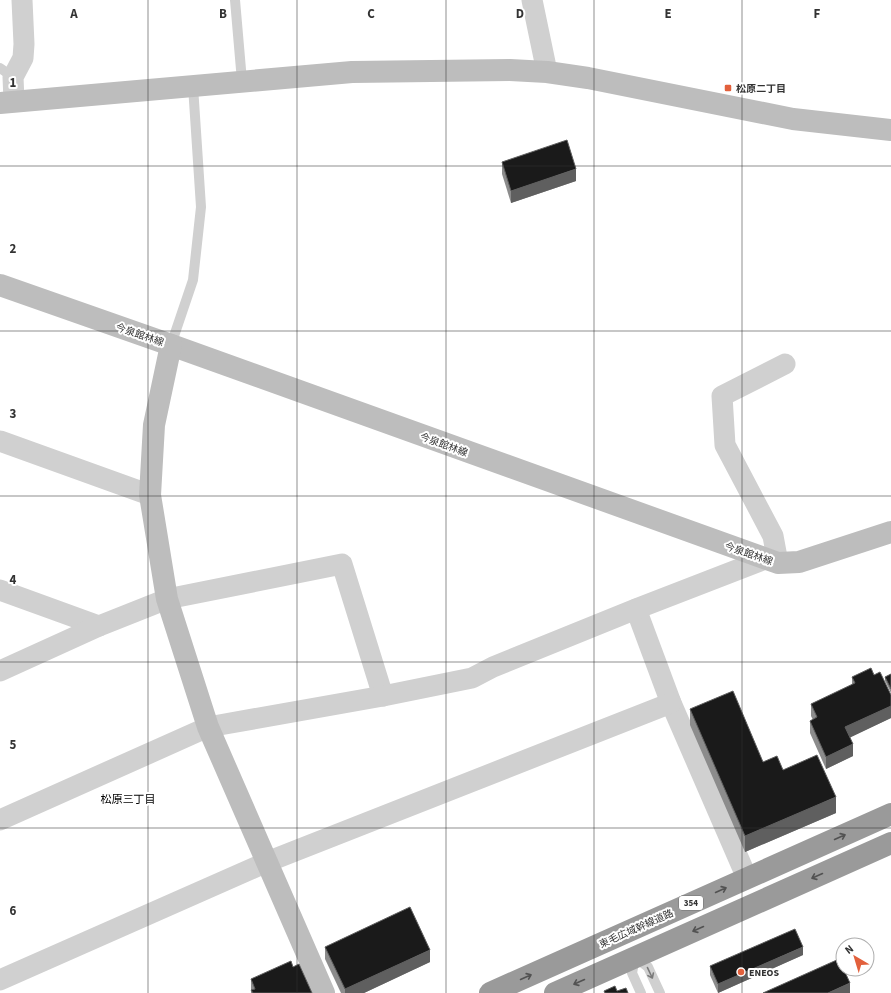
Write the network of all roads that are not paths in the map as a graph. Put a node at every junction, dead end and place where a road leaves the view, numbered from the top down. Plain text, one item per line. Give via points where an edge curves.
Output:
1 (22, 0) edge
2 (235, 0) edge
3 (532, 0) edge
4 (547, 72) junction
5 (7, 73) edge
6 (242, 81) junction
7 (193, 86) junction
8 (7, 102) edge
9 (891, 130) edge
10 (0, 285) edge
11 (171, 345) junction
12 (785, 364) dead end
13 (0, 441) edge
14 (150, 495) junction
15 (891, 532) edge
16 (772, 561) junction
17 (0, 590) edge
18 (167, 599) junction
19 (636, 609) junction
20 (99, 626) junction
21 (0, 671) edge
22 (383, 696) junction
23 (671, 703) junction
24 (208, 727) junction
25 (891, 814) edge
26 (0, 820) edge
27 (891, 843) edge
28 (267, 862) junction
29 (747, 878) junction
30 (635, 957) junction
31 (0, 980) edge
32 (324, 993) edge
33 (490, 993) edge
34 (555, 993) edge
35 (641, 993) edge
36 (660, 993) edge

1 - 5 street via 23,58
2 - 6 lane
3 - 4 street
4 - 6 street via 352,72
4 - 9 street via 794,118
5 - 8 street
6 - 7 street
7 - 8 street
7 - 11 lane via 201,207 193,280
10 - 11 street, 今泉館林線
11 - 14 street via 154,425
11 - 16 street, 今泉館林線
12 - 16 street via 722,396 725,445 773,536
13 - 14 street
14 - 18 street
15 - 16 street, 今泉館林線 via 799,562
16 - 19 street
17 - 20 street
18 - 20 street
18 - 22 street via 342,564
18 - 24 street
19 - 22 street via 472,678
19 - 23 street
20 - 21 street
22 - 24 street
23 - 28 street
23 - 29 street
24 - 26 street
24 - 28 street
29 -> 25 highway, 東毛広域幹線道路 / 354
27 -> 30 highway
28 - 31 street
28 - 32 street
33 -> 29 highway, 東毛広域幹線道路 / 354
30 -> 34 highway
30 - 35 lane via 632,973
30 -> 36 lane via 648,966

